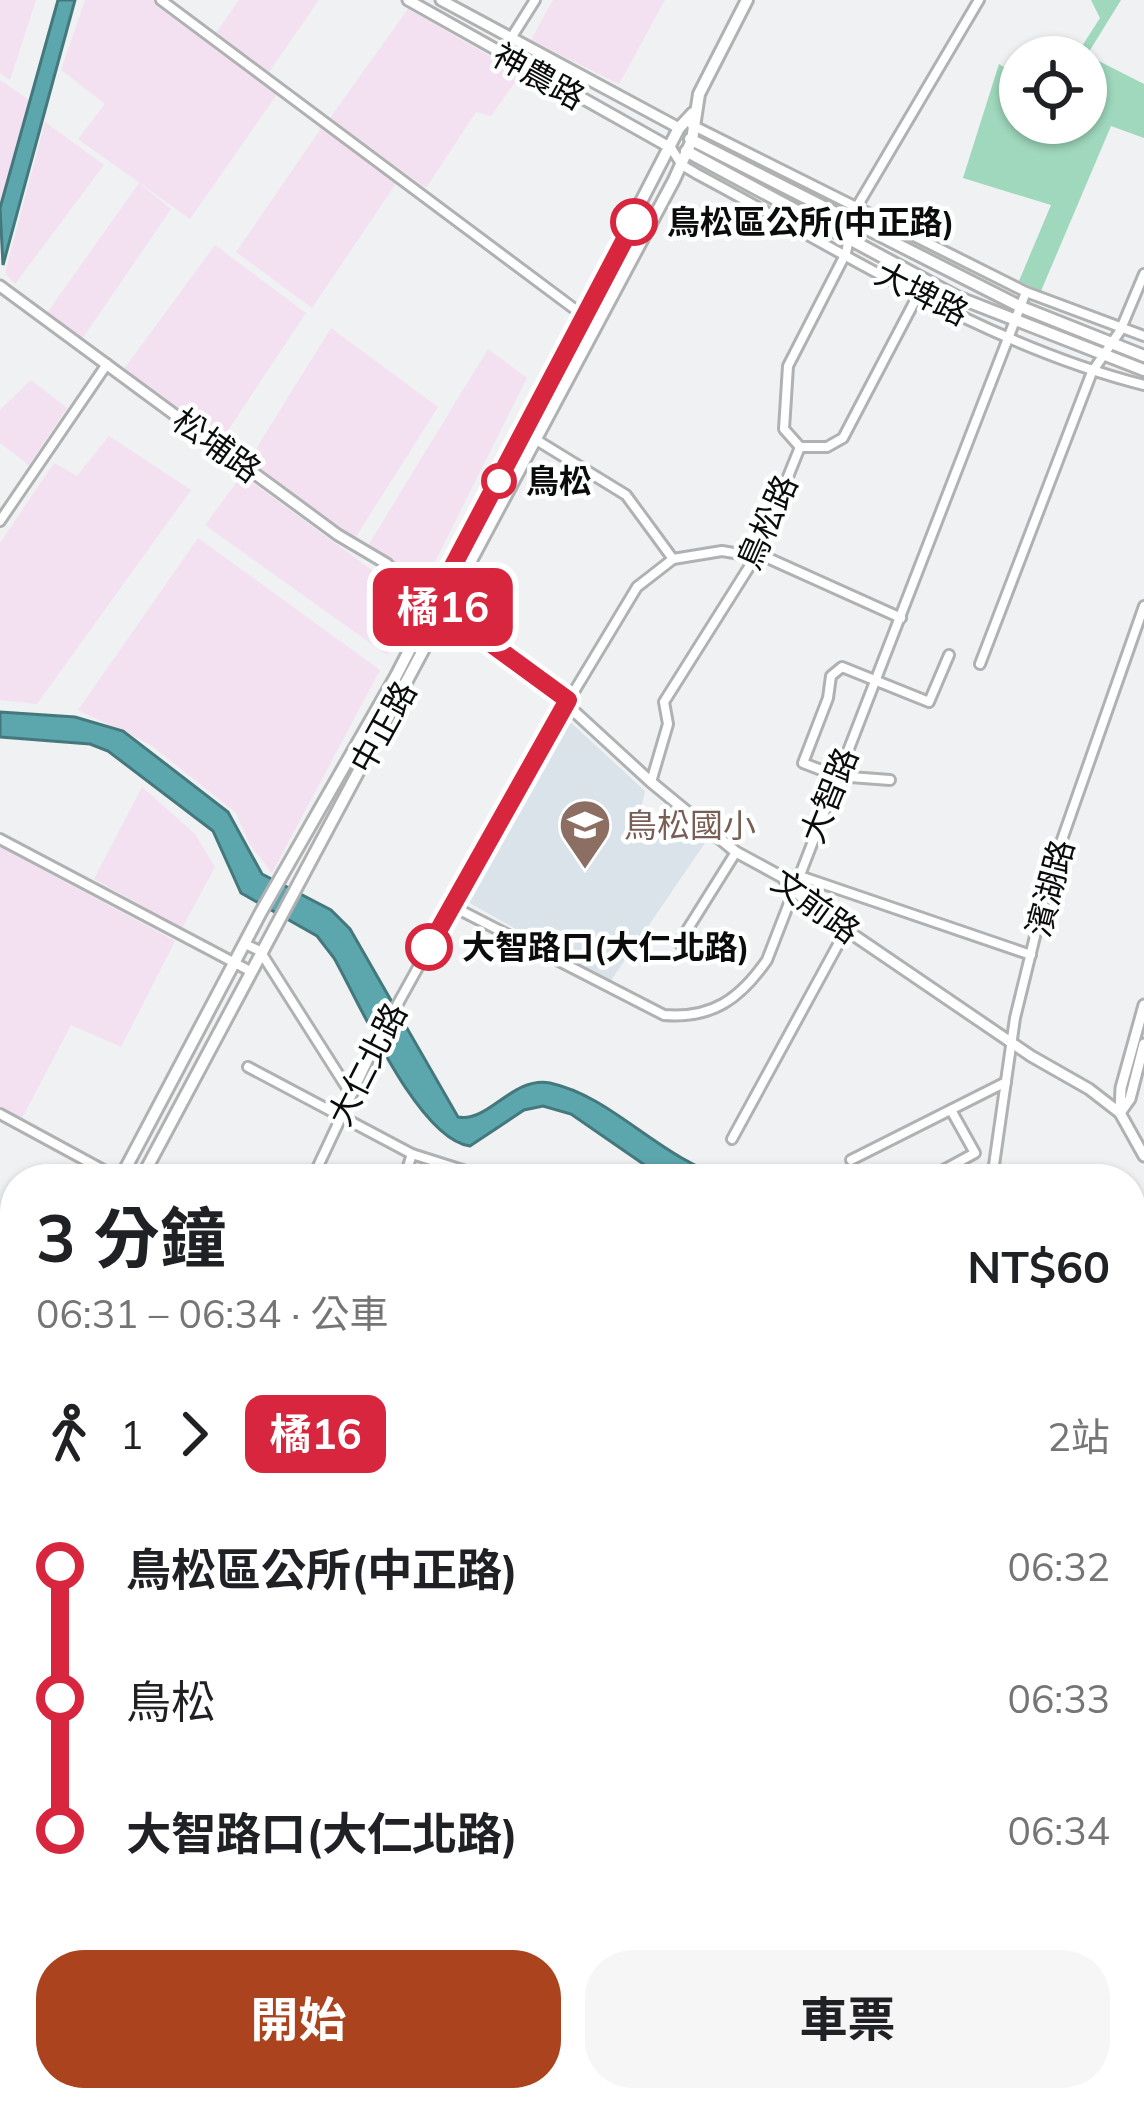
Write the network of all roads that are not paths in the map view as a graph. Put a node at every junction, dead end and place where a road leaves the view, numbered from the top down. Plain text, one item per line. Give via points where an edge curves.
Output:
1 (161, 0) edge
2 (408, 0) edge
3 (441, 0) edge
4 (535, 0) edge
5 (747, 0) edge
6 (979, 0) edge
7 (509, 40) junction
8 (501, 55) junction
9 (695, 110) junction
10 (693, 125) junction
11 (679, 128) junction
12 (690, 146) junction
13 (671, 148) junction
14 (682, 165) junction
15 (855, 210) junction
16 (855, 225) junction
17 (852, 239) junction
18 (846, 253) junction
19 (1144, 274) edge
20 (0, 286) edge
21 (1026, 292) junction
22 (919, 293) junction
23 (1021, 307) junction
24 (585, 316) junction
25 (1016, 322) junction
26 (1120, 331) junction
27 (1144, 336) edge
28 (1010, 337) junction
29 (1112, 345) junction
30 (1144, 356) edge
31 (1101, 357) junction
32 (107, 364) junction
33 (1144, 370) edge
34 (1092, 372) junction
35 (1144, 385) edge
36 (525, 433) junction
37 (538, 441) junction
38 (800, 447) junction
39 (0, 521) edge
40 (756, 556) junction
41 (673, 560) junction
42 (434, 602) junction
43 (1144, 606) edge
44 (447, 610) junction
45 (901, 618) junction
46 (949, 655) dead end
47 (980, 664) dead end
48 (875, 682) junction
49 (568, 700) junction
50 (837, 776) junction
51 (890, 780) dead end
52 (651, 782) junction
53 (0, 839) edge
54 (736, 852) junction
55 (797, 874) junction
56 (792, 886) junction
57 (452, 906) junction
58 (846, 929) junction
59 (244, 944) junction
60 (679, 944) dead end
61 (260, 952) junction
62 (1031, 955) junction
63 (233, 964) junction
64 (250, 971) junction
65 (1144, 1005) edge
66 (1012, 1042) junction
67 (1144, 1044) edge
68 (248, 1067) dead end
69 (1007, 1081) junction
70 (350, 1093) junction
71 (951, 1110) junction
72 (1120, 1113) junction
73 (0, 1114) edge
74 (338, 1114) junction
75 (732, 1139) dead end
76 (412, 1154) junction
77 (1144, 1156) edge
78 (851, 1160) dead end
79 (93, 1164) edge
80 (129, 1164) edge
81 (149, 1164) edge
82 (319, 1164) edge
83 (409, 1164) edge
84 (444, 1164) edge
85 (955, 1164) edge
86 (994, 1164) edge

1 - 24 street
2 - 8 street, 神農路
3 - 7 street, 神農路
4 - 7 street
5 - 9 main road, 中正路
6 - 15 street
7 - 8 street
7 - 11 street, 神農路
8 - 13 street, 神農路
9 - 10 main road, 中正路
9 - 11 main road, 中正路
10 - 11 street
10 - 12 main road, 中正路
10 - 15 street, 大埤路
11 - 12 main road, 大埤路
11 - 13 main road, 中正路
12 - 13 main road, 大埤路
12 - 14 main road, 中正路
12 - 16 main road, 大埤路
12 - 17 main road, 大埤路
13 - 14 street, 大埤路
13 - 24 main road, 中正路
14 - 18 street, 大埤路
14 - 37 main road, 中正路
15 - 16 street
15 - 21 street, 大埤路
16 - 17 street
16 - 23 main road, 大埤路
17 - 18 street
17 - 25 main road, 大埤路
18 - 22 street, 大埤路
18 - 38 street via 788,366 784,429
19 - 26 street
20 - 32 street, 松埔路
21 - 23 street, 大智路
21 - 26 street, 大埤路
22 - 28 street, 大埤路
22 - 38 street, 鳥松路 via 843,438
23 - 25 street, 大智路
23 - 29 main road, 大埤路
24 - 36 main road, 中正路
25 - 28 street, 大智路
25 - 31 main road, 大埤路
26 - 27 street, 大埤路
26 - 29 street
28 - 34 street, 大埤路
28 - 45 street, 大智路
29 - 30 main road, 大埤路
29 - 31 street
31 - 33 main road, 大埤路
31 - 34 street
32 - 39 street
32 - 42 street, 松埔路
34 - 35 street, 大埤路
34 - 47 street
36 - 37 street
36 - 42 main road, 中正路
37 - 41 street via 626,494
37 - 44 main road, 中正路
38 - 40 street, 鳥松路
40 - 41 street via 722,550
40 - 45 street
40 - 52 street, 鳥松路 via 664,702 668,724
41 - 49 street, 大仁北路 via 622,606
42 - 44 street, 文前路
42 - 59 main road, 中正路
43 - 62 street, 濱湖路 via 1051,871
44 - 49 street, 文前路
44 - 61 main road, 中正路
45 - 48 street, 大智路
46 - 48 street via 929,702
48 - 50 street, 大智路
48 - 50 street via 842,668 831,676 803,764
49 - 52 street, 文前路
49 - 57 street, 大仁北路
50 - 51 street
50 - 55 street, 大智路
52 - 54 street, 文前路
53 - 63 street
54 - 56 street, 文前路
54 - 60 street
55 - 56 street, 大智路
55 - 62 street
56 - 57 street, 大智路 via 752,981 695,1018 640,1006
56 - 58 street, 文前路
57 - 70 street, 大仁北路
58 - 66 street, 文前路
58 - 75 street
59 - 61 street
59 - 63 main road
61 - 64 main road
61 - 70 street
62 - 66 street, 濱湖路
63 - 64 street
63 - 80 main road
64 - 81 main road
65 - 72 street
66 - 69 street, 濱湖路
66 - 72 street, 文前路
67 - 72 street
68 - 74 street
69 - 71 street
69 - 86 street, 濱湖路
70 - 74 street, 大仁北路
71 - 78 street
71 - 85 street via 975,1153
72 - 77 street, 文前路
73 - 79 street
74 - 76 street
74 - 82 street, 大仁北路
76 - 83 street
76 - 84 street

